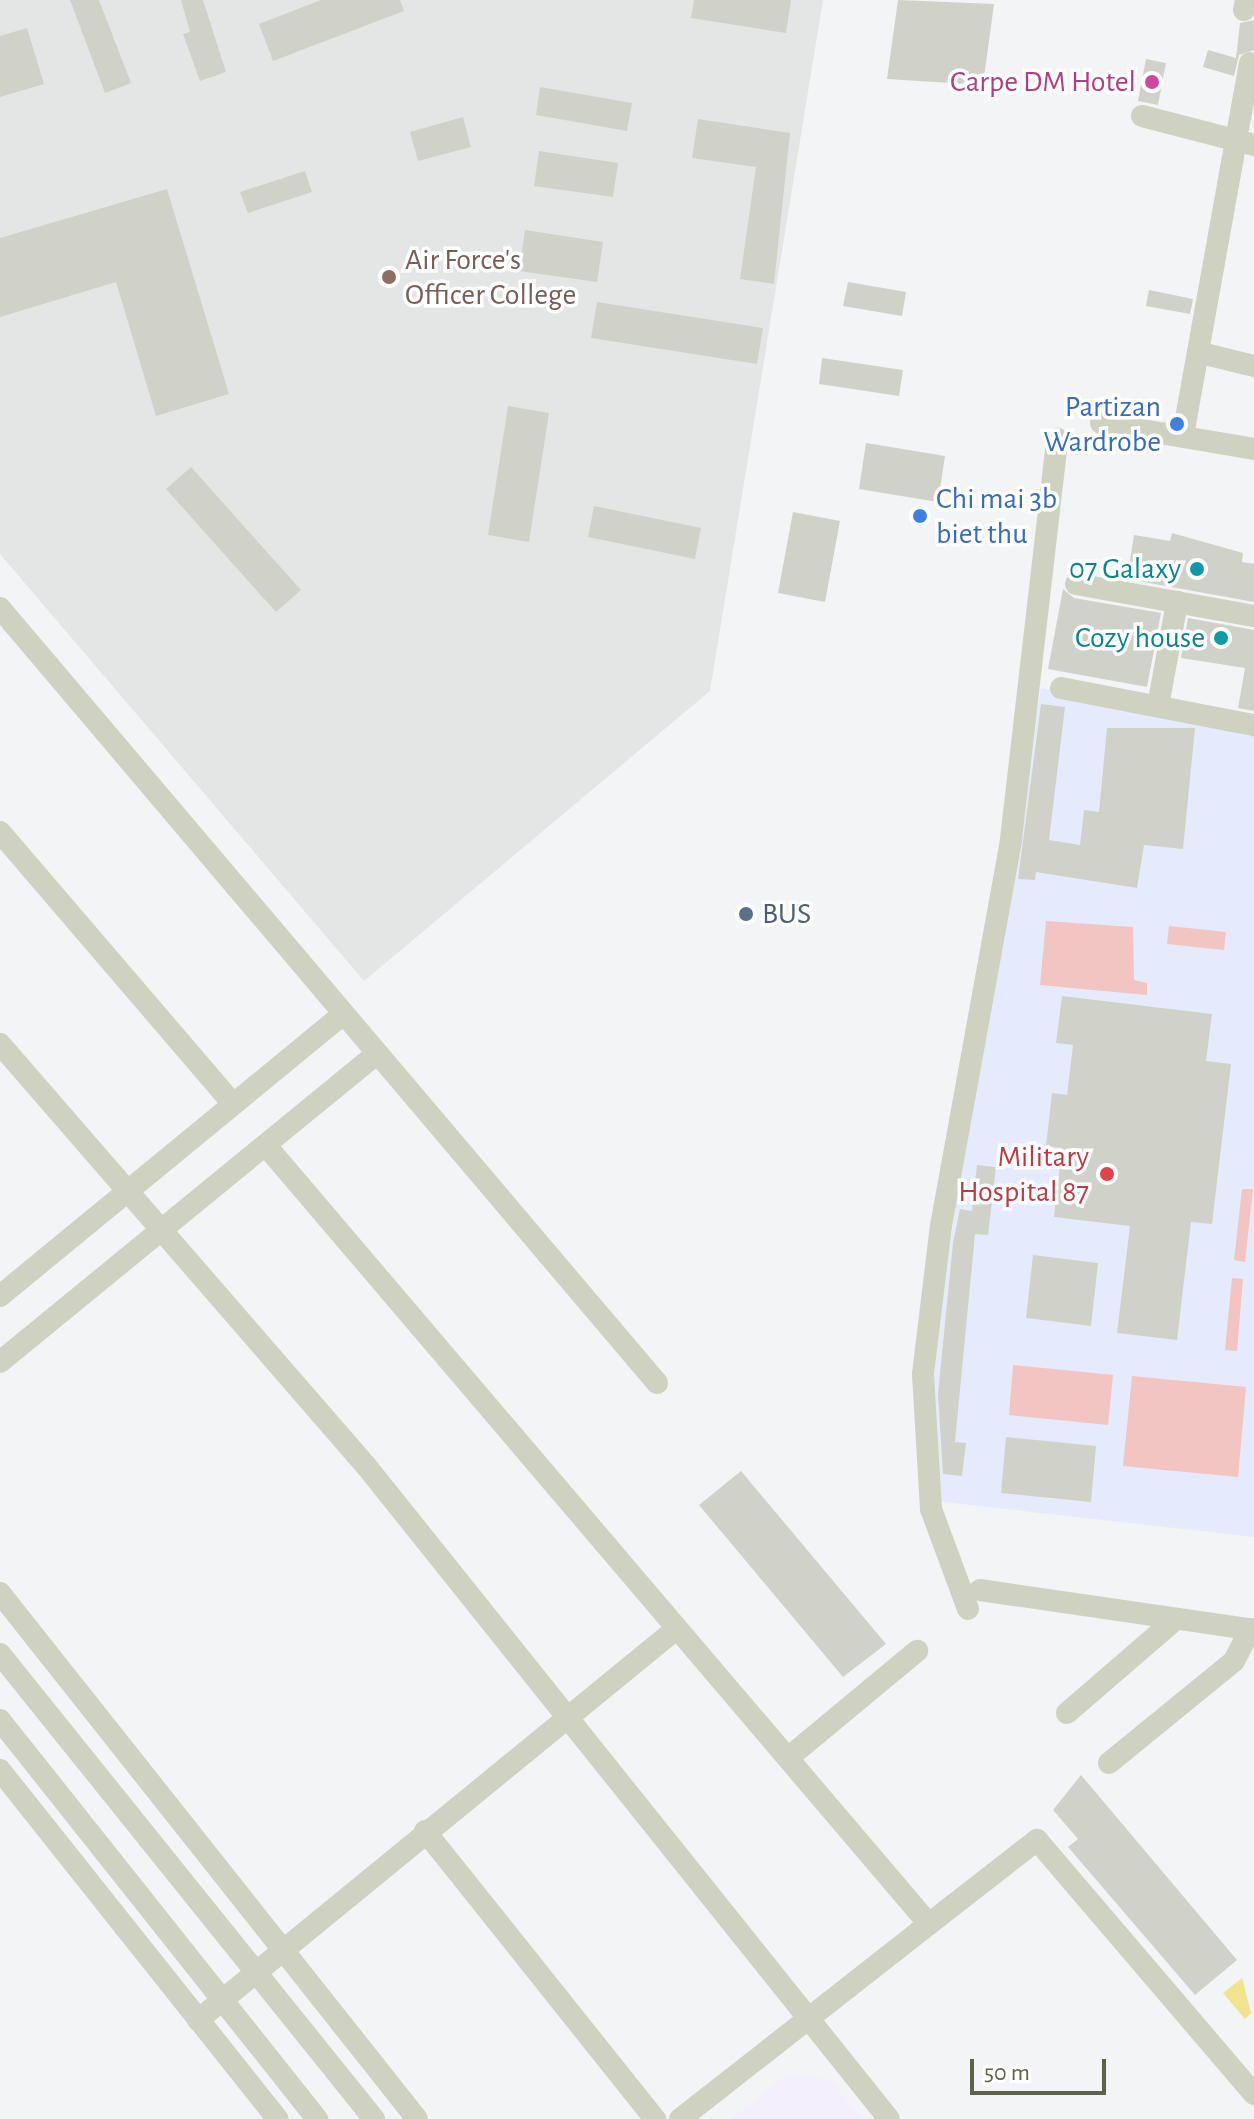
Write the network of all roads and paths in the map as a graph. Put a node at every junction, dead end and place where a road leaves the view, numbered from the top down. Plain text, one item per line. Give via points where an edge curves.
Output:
1 (1250, 63) dead end
2 (1142, 116) dead end
3 (1245, 143) edge
4 (1201, 353) junction
5 (1254, 366) edge
6 (1101, 423) dead end
7 (1183, 435) junction
8 (1057, 439) dead end
9 (1254, 449) edge
10 (1076, 584) dead end
11 (1177, 602) junction
12 (2, 616) edge
13 (1254, 616) edge
14 (1061, 688) dead end
15 (1158, 706) junction
16 (1254, 725) edge
17 (0, 832) edge
18 (342, 1015) junction
19 (0, 1044) edge
20 (376, 1054) junction
21 (233, 1104) junction
22 (268, 1148) junction
23 (124, 1192) junction
24 (159, 1233) junction
25 (0, 1296) edge
26 (0, 1362) edge
27 (657, 1383) dead end
28 (0, 1593) edge
29 (1176, 1619) junction
30 (676, 1629) junction
31 (1252, 1629) edge
32 (917, 1651) dead end
33 (0, 1654) edge
34 (1067, 1713) dead end
35 (565, 1717) junction
36 (0, 1720) edge
37 (788, 1758) junction
38 (1109, 1763) dead end
39 (0, 1770) edge
40 (425, 1831) junction
41 (929, 1924) junction
42 (282, 1950) junction
43 (253, 1972) junction
44 (221, 2000) junction
45 (807, 2017) junction
46 (198, 2020) junction
47 (1221, 2058) junction
48 (1254, 2070) edge
49 (1254, 2094) edge
50 (278, 2119) edge
51 (317, 2119) edge
52 (374, 2119) edge
53 (417, 2119) edge
54 (655, 2119) edge
55 (680, 2119) edge
56 (889, 2119) edge

1 - 3 street
2 - 3 street
3 - 4 street
4 - 5 street
4 - 7 street
6 - 7 street
7 - 9 street
8 - 29 street via 1011,839 941,1226 923,1374 931,1509 974,1600
10 - 11 street
11 - 13 street
11 - 15 street
12 - 18 street
14 - 15 street
15 - 16 street
17 - 21 street
18 - 20 street
18 - 21 street
19 - 23 street
20 - 22 street
20 - 27 street
21 - 23 street
22 - 24 street
22 - 30 street
23 - 24 street
23 - 25 street
24 - 26 street
24 - 35 street via 367,1467
28 - 42 street
29 - 31 street
29 - 34 street
30 - 35 street
30 - 37 street
31 - 38 street via 1234,1661
32 - 37 street
33 - 43 street
35 - 40 street
35 - 45 street
36 - 44 street
37 - 41 street
39 - 46 street
40 - 42 street
40 - 54 street
41 - 45 street
41 - 47 street via 1037,1840
42 - 43 street
42 - 53 street
43 - 44 street
43 - 52 street
44 - 46 street
44 - 51 street
45 - 55 street
45 - 56 street
46 - 50 street
47 - 48 street
47 - 49 street

